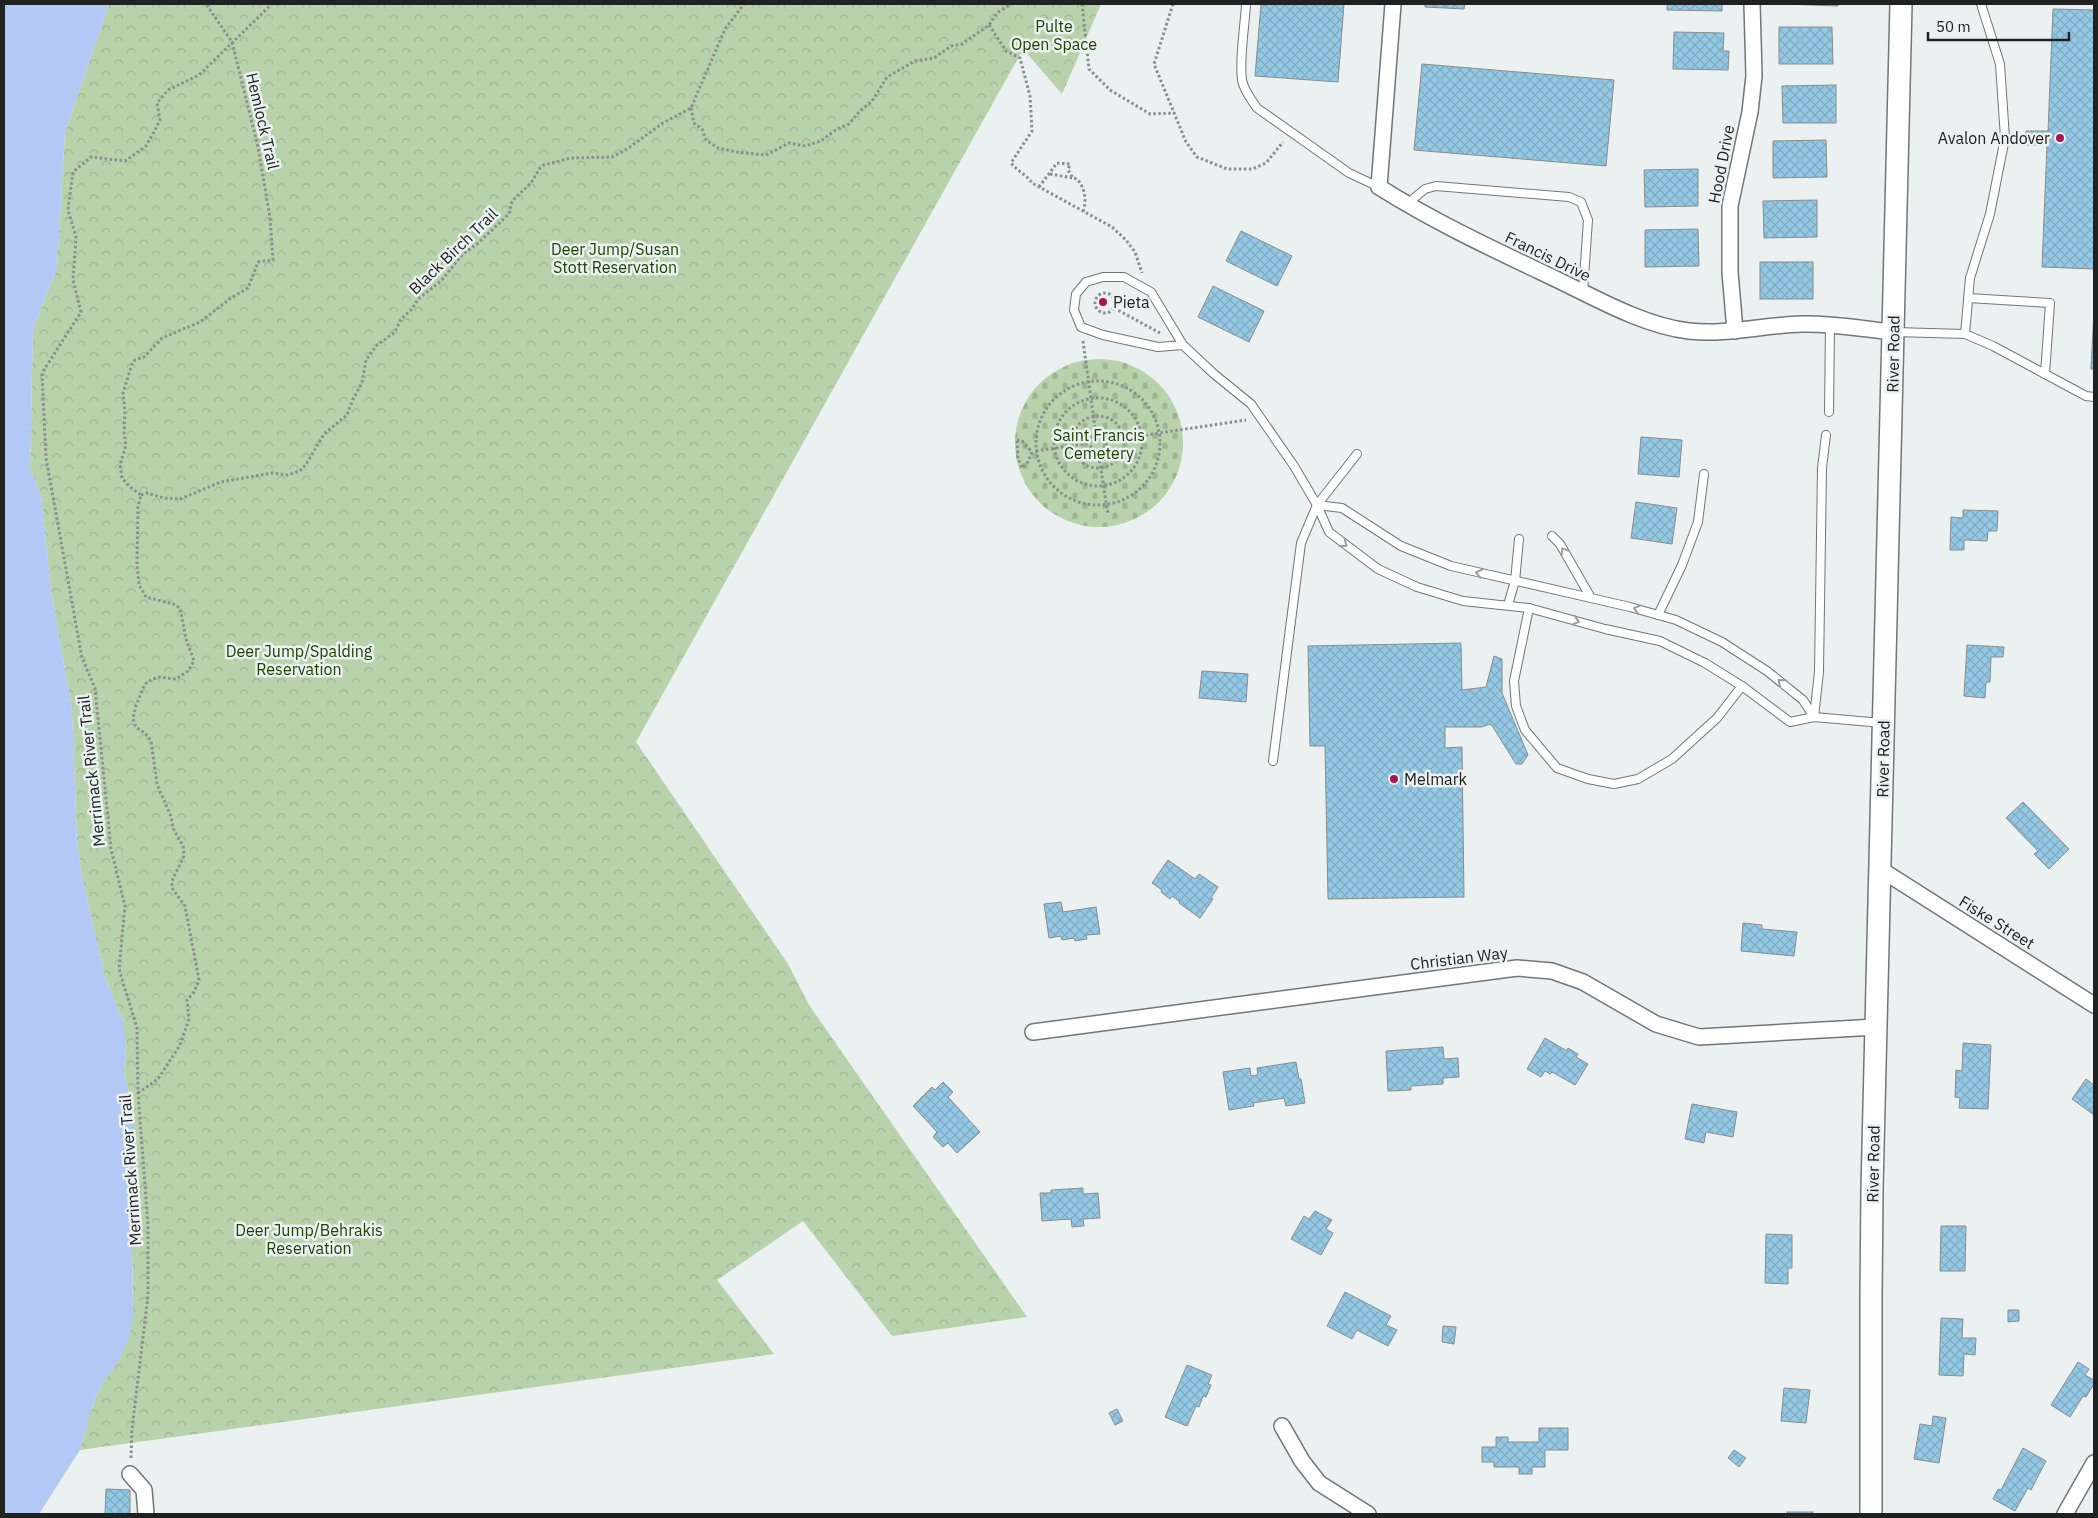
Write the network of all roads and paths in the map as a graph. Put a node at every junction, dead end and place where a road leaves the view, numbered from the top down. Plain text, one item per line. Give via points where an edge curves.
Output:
1 (206, 4) edge
2 (272, 4) edge
3 (744, 4) edge
4 (1011, 4) edge
5 (1082, 4) edge
6 (1173, 4) edge
7 (1246, 4) edge
8 (1393, 4) edge
9 (1752, 4) edge
10 (1901, 4) edge
11 (1980, 4) edge
12 (989, 24) junction
13 (232, 42) junction
14 (691, 108) junction
15 (1174, 113) junction
16 (1292, 132) junction
17 (1049, 174) junction
18 (1072, 178) junction
19 (1038, 187) junction
20 (1380, 187) junction
21 (1407, 205) junction
22 (1083, 212) junction
23 (1151, 292) junction
24 (1583, 292) junction
25 (1968, 298) junction
26 (1114, 308) junction
27 (1830, 325) junction
28 (1081, 328) junction
29 (1735, 331) junction
30 (1893, 332) junction
31 (1965, 334) junction
32 (1183, 345) junction
33 (2045, 374) junction
34 (1088, 380) junction
35 (2094, 397) edge
36 (1091, 398) junction
37 (1828, 412) dead end
38 (1094, 417) junction
39 (1260, 417) junction
40 (1160, 433) junction
41 (1096, 435) junction
42 (1142, 436) junction
43 (1826, 436) dead end
44 (1124, 439) junction
45 (1106, 442) junction
46 (1090, 444) junction
47 (1072, 446) junction
48 (1053, 449) junction
49 (1098, 451) junction
50 (1034, 452) junction
51 (1356, 454) dead end
52 (1101, 468) junction
53 (1704, 474) dead end
54 (1104, 486) junction
55 (141, 495) junction
56 (1106, 504) junction
57 (1317, 505) junction
58 (1108, 514) dead end
59 (1552, 536) dead end
60 (1519, 539) dead end
61 (1515, 581) junction
62 (1591, 598) junction
63 (1508, 605) junction
64 (1529, 608) junction
65 (1658, 615) junction
66 (1742, 686) junction
67 (1814, 717) junction
68 (1884, 723) junction
69 (1273, 761) dead end
70 (1880, 869) junction
71 (2094, 1005) edge
72 (1876, 1027) junction
73 (1033, 1032) dead end
74 (138, 1093) junction
75 (1282, 1426) dead end
76 (2094, 1462) edge
77 (130, 1474) joint
78 (146, 1514) edge
79 (1368, 1514) edge
80 (1871, 1514) edge
81 (2065, 1514) edge

1 - 13 path
2 - 13 path
3 - 14 path via 725,29
4 - 12 path via 997,13
5 - 15 path via 1089,69 1110,90 1150,114
6 - 15 path via 1154,64
7 - 16 lane via 1242,80 1257,108
8 - 20 street
9 - 29 street, Hood Drive via 1754,76 1750,112 1730,206 1730,272
10 - 30 main road, River Road
11 - 25 lane via 2000,64 2005,138 1990,214 1970,278
12 - 14 path via 962,44 945,49 938,56 915,61 887,77 872,101 849,124 821,141 805,146 789,143 766,155 718,148 706,140 702,129 694,123
12 - 19 path via 1006,51 1020,58 1030,96 1032,130 1011,163
13 - 55 path, Hemlock Trail via 258,147 270,218 273,260 258,262 248,288 200,322 162,338 144,357 132,364 123,393 126,445 120,465 122,478
13 - 74 path, Merrimack River Trail via 199,75 168,90 157,104 160,120 146,146 124,161 91,157 73,172 68,210 76,237 73,280 81,312 42,374 46,458 82,658 95,688 111,849 125,906 119,969 137,1028
14 - 55 path, Black Birch Trail via 612,157 570,158 550,162 540,168 532,183 512,201 509,214 418,298 395,332 376,346 366,360 362,383 347,415 324,434 300,471 221,482 180,499 147,493
15 - 16 path via 1186,142 1197,157 1227,169 1252,169 1266,163
16 - 20 lane via 1350,173
17 - 18 path
17 - 18 path via 1057,163 1070,164 1068,170
17 - 19 path
18 - 22 path via 1077,179 1084,190
19 - 22 path
20 - 21 street, Francis Drive
21 - 24 street, Francis Drive
21 - 24 lane via 1424,189 1436,186 1569,197 1581,202 1588,220
22 - 23 path via 1112,227 1126,240 1135,252
23 - 28 lane via 1124,277 1103,277 1086,282 1076,294 1074,310
23 - 32 lane
24 - 29 street, Francis Drive via 1665,326 1689,331
25 - 31 lane
25 - 33 lane via 2050,303
26 - 26 path via 1116,301 1112,296 1107,293 1098,296 1095,305 1099,311 1106,313
26 - 32 path
27 - 29 street, Francis Drive via 1802,324
27 - 30 street, Francis Drive
27 - 37 lane
28 - 32 lane via 1158,347
28 - 34 path
30 - 31 lane
30 - 68 main road, River Road
31 - 33 lane
32 - 39 lane via 1251,404
33 - 35 lane
34 - 36 path
34 - 40 path via 1112,381 1134,392 1151,410
34 - 50 path via 1058,394 1047,406 1040,420
36 - 38 path
36 - 42 path via 1112,400 1127,408 1137,421
36 - 48 path via 1065,412 1056,428
38 - 41 path
38 - 44 path via 1116,423
38 - 47 path via 1077,426
39 - 40 path
39 - 57 lane
40 - 42 path
40 - 56 path via 1158,458 1148,480 1130,496
41 - 45 path via 1104,437
41 - 46 path
42 - 44 path
42 - 54 path via 1141,452 1135,467 1124,478
43 - 67 lane via 1822,468 1819,672
44 - 45 path
44 - 52 path via 1120,456 1110,466
45 - 49 path
46 - 47 path
46 - 49 path
47 - 48 path
47 - 52 path via 1077,459 1083,464
48 - 50 path
48 - 54 path via 1059,465 1073,480
49 - 52 path
50 - 50 path via 1022,441 1017,440 1022,468
50 - 56 path via 1044,474 1060,493 1082,503
51 - 57 lane
52 - 54 path
53 - 65 lane via 1698,522
54 - 56 path
55 - 74 path via 138,507 138,585 146,597 180,608 194,661 176,679 158,677 147,682 133,719 136,727 151,741 157,784 183,846 184,856 172,888 185,906 199,974 197,986 187,1000 189,1019 180,1045 158,1079
56 - 58 path
61 -> 57 lane via 1451,566 1401,546 1342,508
57 -> 63 lane via 1329,532 1378,569 1417,587 1463,601
57 - 69 lane via 1301,543
62 -> 59 lane via 1560,544
60 - 61 lane
61 - 62 lane
61 - 63 lane
65 -> 62 lane
63 - 64 lane
64 -> 66 lane via 1660,641
64 - 66 lane via 1514,680 1516,706 1525,730 1557,768 1614,784 1638,779 1672,759 1717,718
67 -> 65 lane via 1803,700 1767,671 1722,642
66 - 67 lane via 1790,722
67 - 68 lane
68 - 70 main road, River Road
70 - 71 street, Fiske Street
70 - 72 main road, River Road
72 - 73 street, Christian Way via 1699,1037 1656,1024 1582,982 1552,971 1517,968
72 - 80 main road, River Road
74 - 77 path, Merrimack River Trail via 148,1225 148,1296 132,1429
75 - 79 street via 1319,1483
76 - 81 street
77 - 78 street via 144,1490

